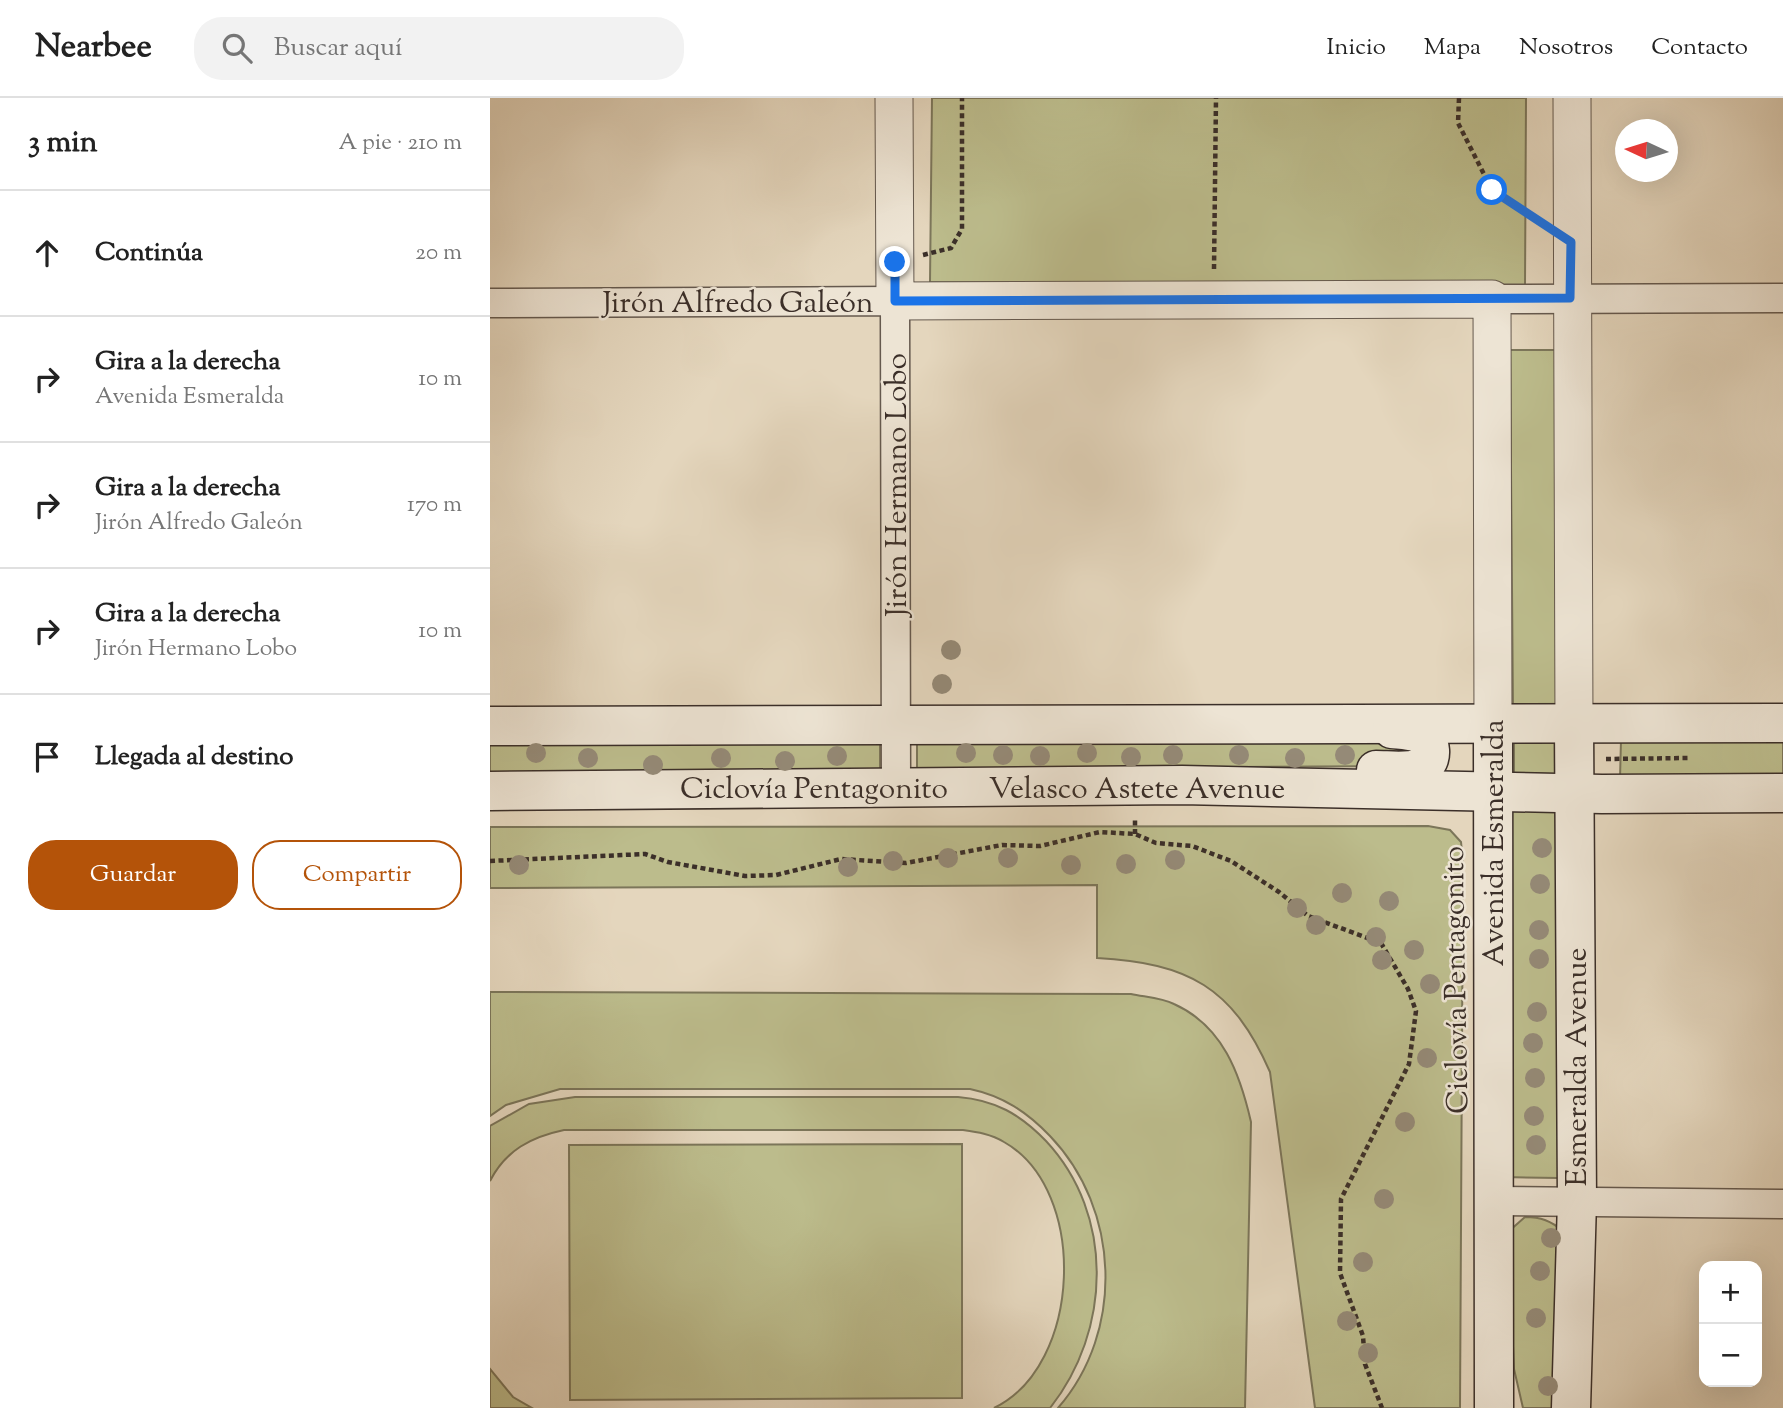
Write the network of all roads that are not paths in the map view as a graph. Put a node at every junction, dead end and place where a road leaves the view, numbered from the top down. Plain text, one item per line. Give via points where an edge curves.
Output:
1 (894, 98) edge
2 (1572, 98) edge
3 (1570, 298) junction
4 (1783, 298) edge
5 (1492, 299) junction
6 (895, 301) junction
7 (490, 303) edge
8 (1783, 723) edge
9 (1349, 724) junction
10 (1493, 725) junction
11 (1574, 725) junction
12 (490, 726) edge
13 (896, 727) junction
14 (1182, 785) junction
15 (896, 789) junction
16 (490, 791) edge
17 (1493, 792) junction
18 (1575, 793) junction
19 (1783, 793) edge
20 (1494, 1201) junction
21 (1577, 1201) junction
22 (1783, 1204) edge
23 (1494, 1408) edge
24 (1571, 1408) edge

1 - 6 street, Jirón Hermano Lobo
2 - 3 street
3 - 4 street, Jirón Alfredo Galeón
3 - 5 street, Jirón Alfredo Galeón
3 - 11 street
5 - 6 street, Jirón Alfredo Galeón
5 - 10 street, Avenida Esmeralda
6 - 7 street, Jirón Alfredo Galeón
6 - 13 street, Jirón Hermano Lobo
8 - 11 main road, Velasco Astete Avenue
9 - 10 main road, Velasco Astete Avenue
9 - 13 main road, Velasco Astete Avenue
9 - 14 main road via 1418,732 1428,743 1429,760 1415,769
10 - 11 main road, Velasco Astete Avenue
10 - 17 main road, Avenida Esmeralda
11 - 18 main road, Esmeralda Avenue
12 - 13 main road, Velasco Astete Avenue
13 - 15 street, Jirón Hermano Lobo
14 - 15 main road, Velasco Astete Avenue
14 - 17 main road, Velasco Astete Avenue
15 - 16 main road, Velasco Astete Avenue
17 - 18 main road, Velasco Astete Avenue
17 - 20 main road, Avenida Esmeralda
18 - 19 main road, Velasco Astete Avenue
18 - 21 main road, Esmeralda Avenue
20 - 21 street
20 - 23 main road, Avenida Esmeralda
21 - 22 street
21 - 24 main road, Esmeralda Avenue

